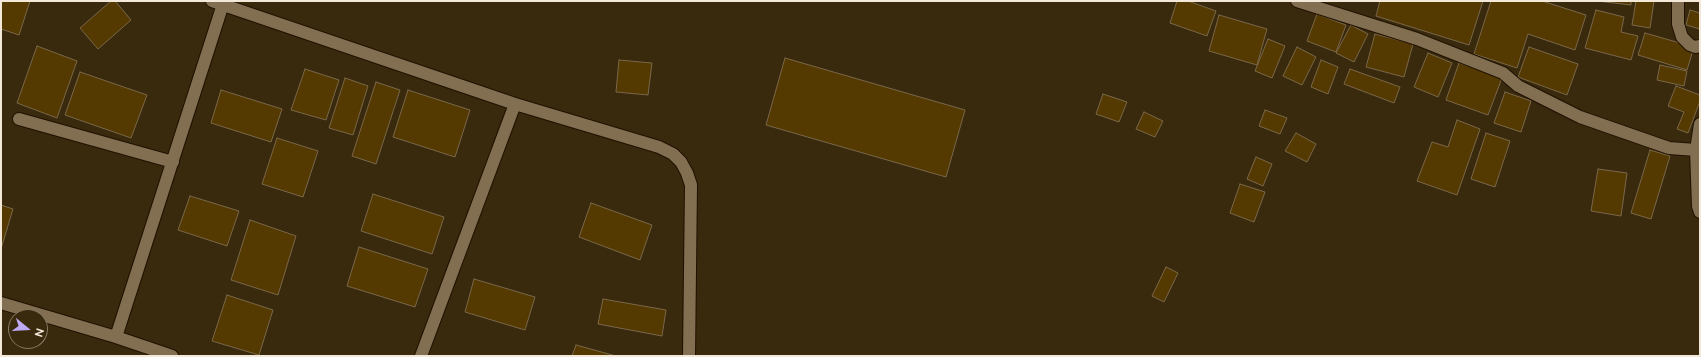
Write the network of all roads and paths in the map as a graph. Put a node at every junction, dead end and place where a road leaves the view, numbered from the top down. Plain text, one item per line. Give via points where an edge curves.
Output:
1 (1297, 1) edge
2 (1678, 1) edge
3 (220, 2) edge
4 (1700, 46) edge
5 (515, 104) junction
6 (19, 119) dead end
7 (1700, 124) edge
8 (1696, 150) junction
9 (173, 162) junction
10 (1700, 212) edge
11 (1, 303) edge
12 (116, 337) junction
13 (172, 356) edge
14 (421, 356) edge
15 (689, 356) edge

1 - 8 street via 1417,39 1503,73 1518,86 1580,117 1669,148
2 - 4 street via 1678,24 1682,37 1686,43
3 - 5 street
3 - 9 street
5 - 14 street
5 - 15 street via 659,147 673,154 681,162 688,174 690,185
6 - 9 street
7 - 8 street
8 - 10 street
9 - 12 street
11 - 12 street
12 - 13 street

